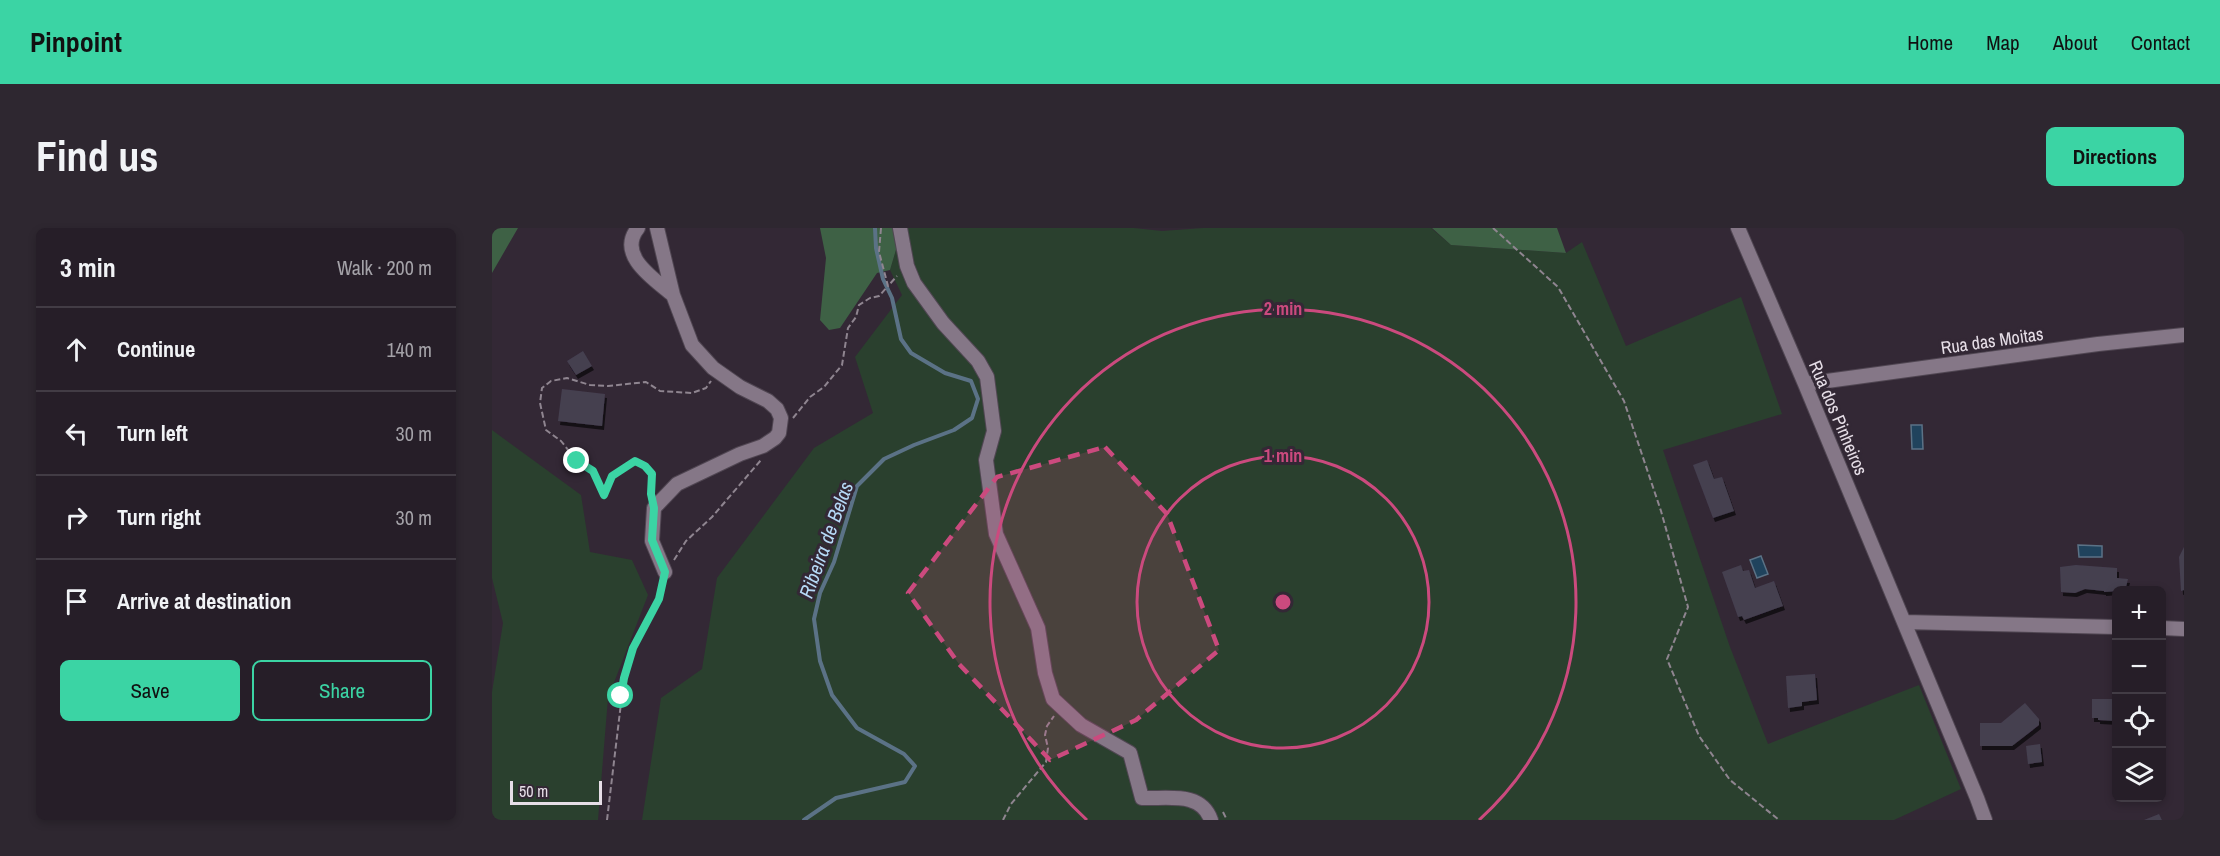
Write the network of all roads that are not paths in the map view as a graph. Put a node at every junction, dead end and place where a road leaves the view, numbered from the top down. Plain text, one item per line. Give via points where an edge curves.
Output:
1 (638, 228) edge
2 (657, 228) edge
3 (900, 228) edge
4 (1738, 228) edge
5 (673, 296) junction
6 (2184, 335) edge
7 (1805, 384) junction
8 (665, 572) road end
9 (1904, 622) junction
10 (2112, 627) edge
11 (2166, 628) edge
12 (2184, 629) edge
13 (1211, 820) edge
14 (1984, 820) edge

1 - 5 street via 631,249 634,259
2 - 5 street
3 - 13 street via 914,284 987,377 994,431 986,460 996,534 1038,628 1053,699 1081,724 1130,753 1142,798 1195,800 1207,810
4 - 7 street, Rua dos Pinheiros
5 - 8 street via 692,345 701,357 768,401 781,418 779,433 763,446 677,484 654,508 652,540
6 - 7 street, Rua das Moitas
7 - 9 street, Rua dos Pinheiros
9 - 10 street
9 - 14 street, Rua dos Pinheiros
11 - 12 street

